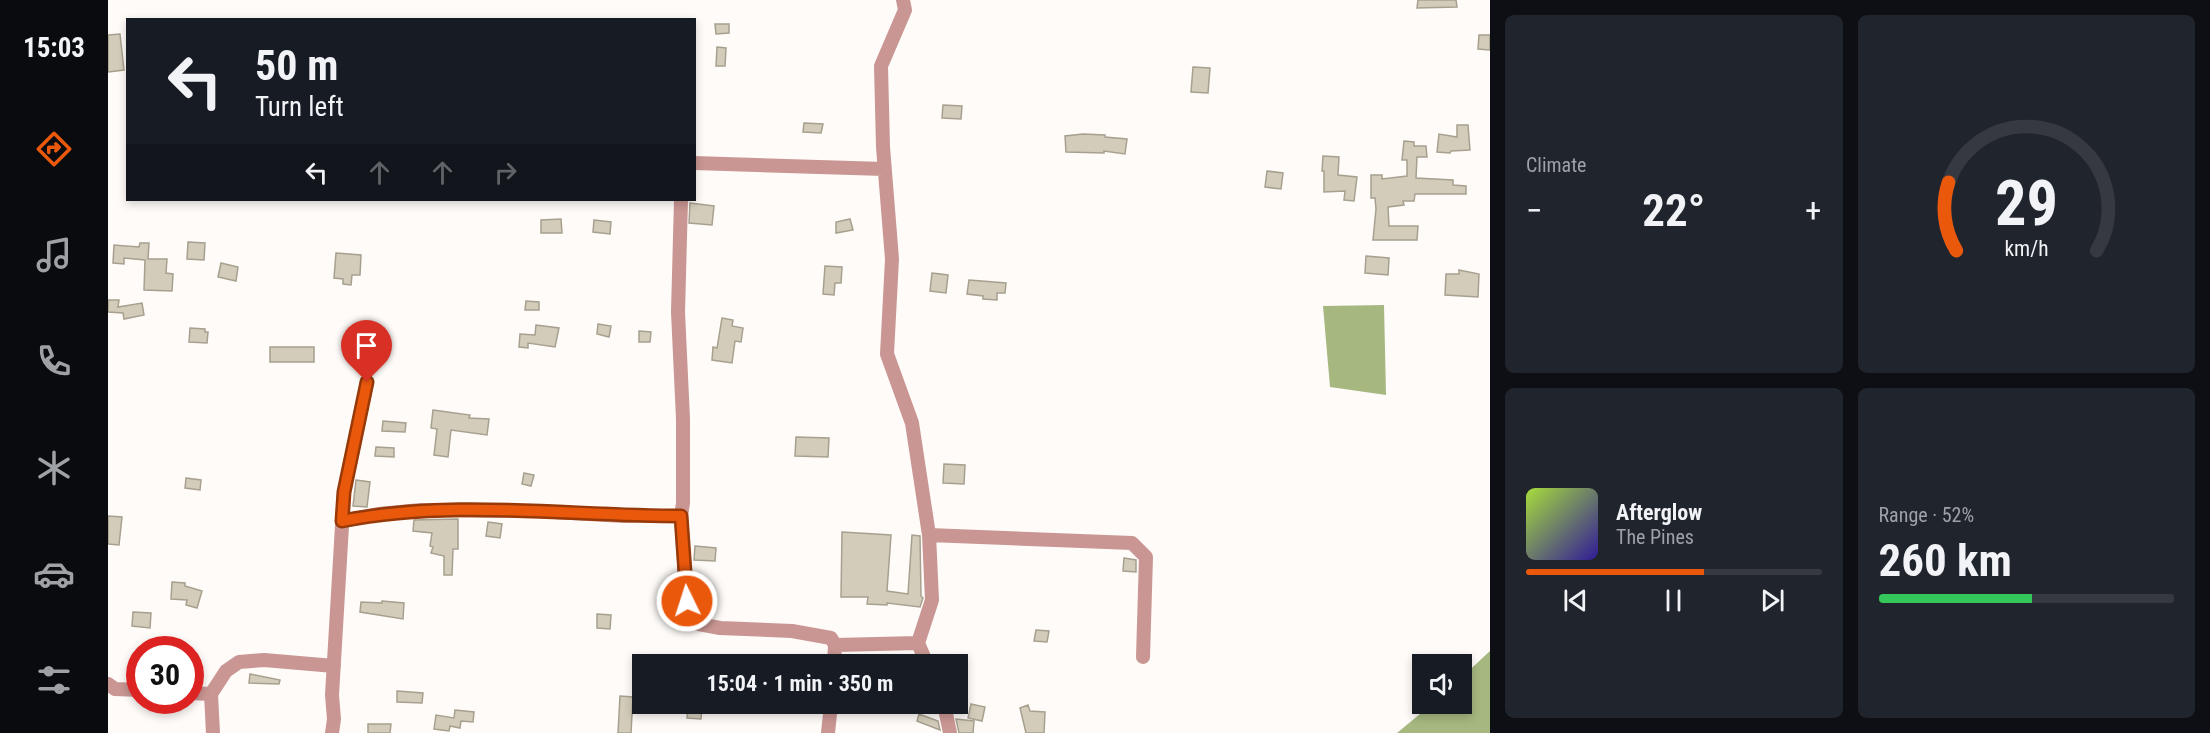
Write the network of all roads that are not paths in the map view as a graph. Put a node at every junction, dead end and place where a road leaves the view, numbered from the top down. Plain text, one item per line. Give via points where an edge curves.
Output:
1 (903, 0) edge
2 (696, 163) edge
3 (884, 169) junction
4 (681, 201) edge
5 (367, 382) dead end
6 (681, 516) junction
7 (342, 521) junction
8 (930, 535) junction
9 (918, 643) junction
10 (835, 645) junction
11 (835, 654) edge
12 (923, 654) edge
13 (1143, 657) dead end
14 (334, 666) junction
15 (108, 684) edge
16 (126, 689) edge
17 (204, 694) edge
18 (212, 694) junction
19 (830, 714) edge
20 (946, 714) edge
21 (213, 733) edge
22 (332, 733) edge
23 (828, 733) edge
24 (950, 733) edge

1 - 3 street via 905,10 881,66
2 - 3 street
3 - 8 street via 892,259 887,354 912,423
4 - 6 street
5 - 7 street via 344,492
6 - 7 street via 422,510
6 - 10 street via 688,622 720,628 792,631 831,638
7 - 14 street
8 - 9 street via 932,600
8 - 13 street via 1132,543 1146,557
9 - 10 street
9 - 12 street
10 - 11 street
14 - 18 street via 264,660 239,662 226,671
14 - 22 street
15 - 16 street
17 - 18 street
18 - 21 street
19 - 23 street
20 - 24 street

